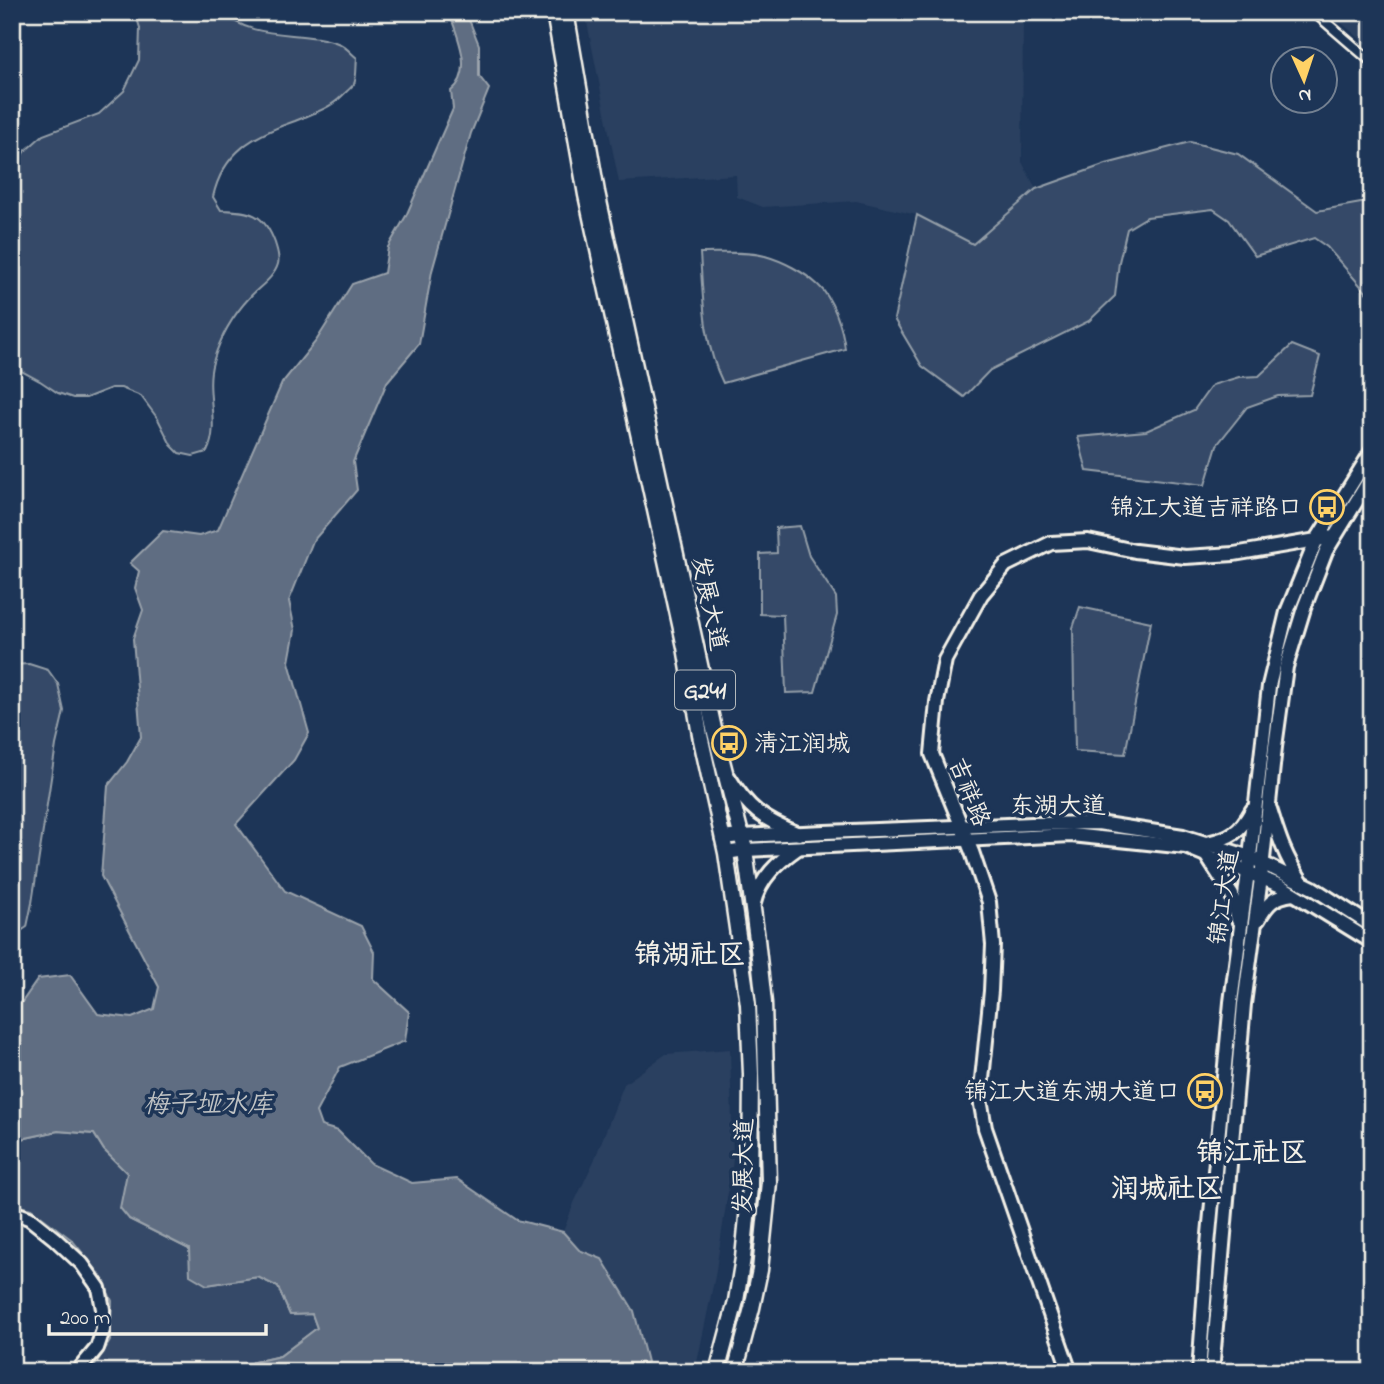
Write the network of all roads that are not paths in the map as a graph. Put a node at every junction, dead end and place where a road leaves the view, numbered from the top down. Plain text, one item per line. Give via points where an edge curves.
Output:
1 (554, 12) edge
2 (566, 12) edge
3 (1314, 12) edge
4 (1372, 62) edge
5 (1372, 451) edge
6 (1372, 476) edge
7 (1334, 537) junction
8 (1316, 541) junction
9 (723, 767) junction
10 (1263, 802) junction
11 (961, 827) junction
12 (799, 834) junction
13 (967, 840) junction
14 (743, 843) junction
15 (724, 846) junction
16 (798, 848) junction
17 (1207, 849) junction
18 (1250, 856) junction
19 (1262, 863) junction
20 (1247, 873) junction
21 (1261, 878) junction
22 (1302, 882) junction
23 (1293, 894) junction
24 (752, 907) junction
25 (1254, 926) junction
26 (1372, 926) edge
27 (1240, 927) junction
28 (1372, 942) edge
29 (12, 1212) edge
30 (77, 1372) edge
31 (717, 1372) edge
32 (735, 1372) edge
33 (1070, 1372) edge
34 (1199, 1372) edge
35 (1212, 1372) edge

1 - 15 highway, 发展大道 / G241 via 586,195
2 - 9 highway, 发展大道 / G241 via 597,192
3 - 4 street
5 - 8 main road, 锦江大道
6 - 7 main road, 锦江大道
7 - 8 main road, 吉祥路
7 - 10 main road, 锦江大道 via 1304,608 1286,667
8 - 10 main road, 锦江大道 via 1287,611 1269,686
8 - 11 main road, 吉祥路 via 1185,557 1088,541 1051,543 1006,565 981,595 946,660 937,702 932,754
9 - 12 main road via 756,812
9 - 14 highway, 发展大道 / G241
10 - 17 main road via 1244,824
10 - 18 main road, 锦江大道
10 - 19 main road, 锦江大道
10 - 22 main road via 1288,862
11 - 12 main road, 东湖大道
11 - 13 main road, 吉祥路
11 - 17 main road, 东湖大道 via 1098,823 1183,836
12 - 14 main road, 东湖大道
13 - 16 main road, 东湖大道
13 - 17 main road, 东湖大道 via 1070,835
13 - 33 main road, 吉祥路 via 989,902 993,944 980,1099 985,1128
14 - 15 main road, 东湖大道
14 - 16 main road, 东湖大道
14 - 24 highway, 发展大道 / G241
15 - 31 highway, 发展大道 / G241 via 748,1004 750,1187 736,1301
16 - 24 main road via 771,870
17 - 18 main road, 东湖大道
17 - 20 main road, 东湖大道
17 - 27 main road via 1232,895
18 - 19 main road, 东湖大道
18 - 20 main road, 锦江大道
19 - 21 main road, 锦江大道
19 - 22 main road, 东湖大道
20 - 21 main road, 东湖大道
20 - 27 main road, 锦江大道
21 - 23 main road, 东湖大道
21 - 25 main road, 锦江大道
22 - 26 main road, 东湖大道
23 - 25 main road via 1278,896 1266,905
23 - 28 main road, 东湖大道
24 - 32 highway, 发展大道 / G241 via 764,1003 769,1182 760,1269
25 - 35 main road, 锦江大道
27 - 34 main road, 锦江大道
29 - 30 main road via 29,1218 54,1238 99,1288 103,1330 97,1348

